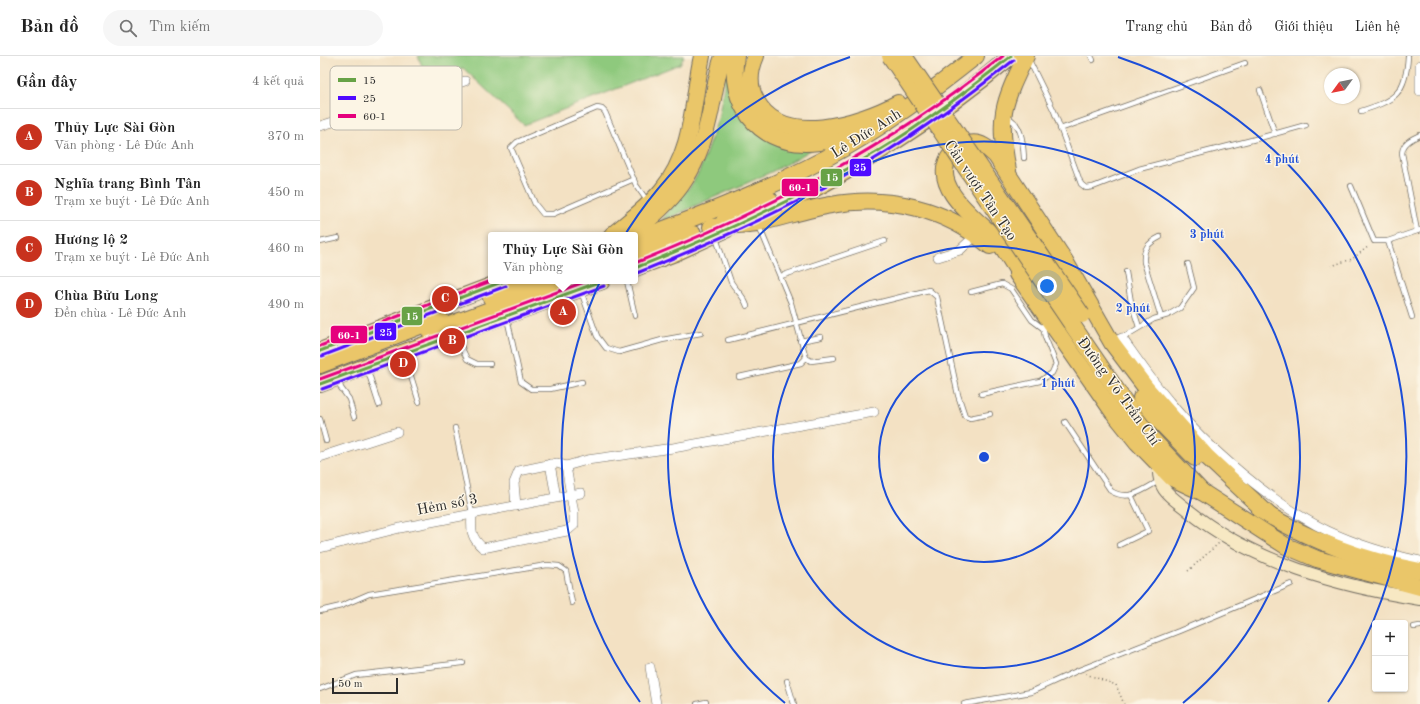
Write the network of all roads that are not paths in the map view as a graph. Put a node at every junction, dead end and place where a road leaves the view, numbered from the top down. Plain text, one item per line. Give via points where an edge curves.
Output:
1 (702, 56) edge
2 (723, 56) edge
3 (736, 56) edge
4 (756, 56) edge
5 (890, 56) edge
6 (904, 56) edge
7 (965, 56) edge
8 (976, 56) edge
9 (996, 56) edge
10 (1011, 56) edge
11 (1026, 56) edge
12 (1408, 56) edge
13 (1245, 63) dead end
14 (1420, 65) edge
15 (465, 81) dead end
16 (462, 82) edge
17 (1260, 90) dead end
18 (1420, 91) edge
19 (1361, 111) dead end
20 (1003, 115) junction
21 (752, 120) junction
22 (330, 123) edge
23 (1306, 125) dead end
24 (320, 126) edge
25 (879, 126) junction
26 (806, 128) junction
27 (1060, 129) junction
28 (1275, 134) junction
29 (1420, 135) edge
30 (1024, 158) dead end
31 (1010, 177) junction
32 (634, 179) junction
33 (1351, 186) dead end
34 (653, 208) junction
35 (755, 216) junction
36 (1419, 230) edge
37 (970, 231) junction
38 (617, 232) edge
39 (632, 232) edge
40 (705, 234) junction
41 (338, 238) dead end
42 (1160, 238) dead end
43 (638, 239) edge
44 (1388, 241) junction
45 (320, 242) edge
46 (885, 242) dead end
47 (638, 255) edge
48 (938, 257) dead end
49 (1188, 264) dead end
50 (638, 267) edge
51 (1126, 272) dead end
52 (781, 276) junction
53 (1024, 281) junction
54 (496, 284) edge
55 (628, 284) edge
56 (574, 285) edge
57 (529, 287) edge
58 (971, 292) dead end
59 (747, 306) dead end
60 (506, 316) junction
61 (635, 316) dead end
62 (1161, 317) junction
63 (1412, 317) dead end
64 (1076, 319) junction
65 (796, 324) junction
66 (1047, 324) junction
67 (448, 326) junction
68 (1139, 327) junction
69 (701, 333) dead end
70 (821, 337) dead end
71 (728, 340) dead end
72 (1117, 340) junction
73 (800, 341) junction
74 (320, 351) edge
75 (404, 352) junction
76 (806, 358) junction
77 (834, 358) dead end
78 (490, 364) dead end
79 (320, 365) edge
80 (367, 366) junction
81 (320, 375) edge
82 (739, 377) dead end
83 (338, 378) junction
84 (582, 382) dead end
85 (320, 384) edge
86 (981, 394) dead end
87 (419, 402) dead end
88 (379, 405) dead end
89 (874, 412) dead end
90 (990, 414) dead end
91 (354, 417) dead end
92 (320, 419) edge
93 (1065, 422) dead end
94 (455, 428) dead end
95 (397, 432) dead end
96 (326, 441) dead end
97 (320, 457) edge
98 (550, 464) junction
99 (566, 466) junction
100 (1159, 473) junction
101 (1202, 492) junction
102 (581, 493) dead end
103 (571, 495) junction
104 (1131, 495) junction
105 (556, 498) junction
106 (516, 506) junction
107 (472, 513) junction
108 (1270, 516) junction
109 (1119, 545) dead end
110 (320, 548) edge
111 (1420, 561) edge
112 (1420, 571) edge
113 (1291, 584) dead end
114 (1420, 587) edge
115 (1420, 599) edge
116 (572, 603) dead end
117 (320, 611) edge
118 (1420, 626) edge
119 (1414, 627) dead end
120 (463, 663) dead end
121 (650, 667) dead end
122 (787, 681) dead end
123 (320, 689) edge
124 (706, 702) dead end
125 (656, 704) edge
126 (697, 704) edge
127 (794, 704) edge
128 (964, 704) edge

1 - 34 highway via 684,153
2 - 34 highway via 706,131 696,162 680,190
3 - 21 highway via 736,93
4 - 26 highway, Lê Đức Anh via 751,68 751,83 758,105 786,126
5 - 64 highway, Cầu vượt Tân Tạo, bridge
6 - 64 highway, bridge
7 - 26 highway, Lê Đức Anh via 912,94 873,116
8 - 25 highway, Lê Đức Anh
9 - 35 highway, Lê Đức Anh via 864,152
10 - 35 highway, Lê Đức Anh via 986,78 864,160 777,207
11 - 20 highway via 1008,92
11 - 27 lane
12 - 19 lane via 1405,77 1395,97
13 - 27 lane
14 - 18 street
15 - 16 street
17 - 28 lane
20 - 30 lane via 1013,119 1019,128
20 - 31 highway via 1002,133
21 - 25 highway via 775,136 804,143 823,141
21 - 26 highway via 784,131
22 - 24 street
23 - 28 lane
25 - 43 highway, Lê Đức Anh via 842,150 768,187
27 - 28 lane via 1081,184 1086,188 1139,169
29 - 36 lane via 1407,143 1402,154
31 - 53 highway via 992,152 975,143 958,148 949,157 945,168 945,179 951,193 998,241
31 - 72 highway
32 - 32 lane via 602,109 597,108 517,142 511,148 535,204 543,214 553,214
32 - 34 lane
33 - 44 lane via 1374,241
34 - 38 highway
34 - 39 highway
35 - 37 highway via 832,204 877,201 935,213
35 - 40 highway, Lê Đức Anh
35 - 40 highway via 736,225
35 - 52 lane
36 - 44 lane
37 - 48 street via 960,250
37 - 53 highway via 996,250
40 - 47 highway, Lê Đức Anh
40 - 50 highway, Lê Đức Anh
40 - 59 lane
41 - 45 lane
42 - 62 lane via 1150,242 1143,254
44 - 63 lane
46 - 52 lane
49 - 62 lane via 1194,288 1180,308
51 - 68 lane via 1131,302
52 - 65 lane
53 - 66 highway
54 - 74 highway
55 - 61 lane
56 - 57 highway
56 - 60 highway
56 - 69 lane via 597,336 606,348 619,352
57 - 67 highway
58 - 66 lane via 1002,284 1011,289 1032,320
60 - 67 highway
60 - 84 lane via 521,382 530,390 550,389
62 - 68 lane
64 - 101 highway, Đường Võ Trần Chí via 1135,417 1150,437
64 - 108 highway, Đường Võ Trần Chí via 1178,442 1217,478
65 - 71 lane
65 - 73 lane
65 - 90 lane via 929,290 938,297 958,395 965,416 970,418
66 - 86 lane via 1045,337 1056,364 1052,373 1040,381
66 - 100 highway
67 - 75 highway
67 - 78 lane via 467,359 477,364
67 - 79 highway
67 - 81 highway
68 - 72 lane
70 - 73 lane
72 - 108 highway via 1146,388 1190,438
72 - 111 street via 1189,424 1266,492 1326,530 1362,546
73 - 76 lane
75 - 80 highway
75 - 87 lane
76 - 77 lane via 811,361
76 - 82 lane via 801,363
80 - 83 highway
80 - 88 lane
83 - 85 highway
83 - 91 lane via 349,399
89 - 99 street via 673,448 588,460
92 - 96 lane
93 - 104 lane via 1111,491 1119,496
94 - 107 lane
95 - 97 street
98 - 99 street
98 - 105 street
98 - 106 street via 519,471 514,483
99 - 103 street
100 - 101 highway
100 - 104 lane
100 - 115 street via 1168,494 1225,537 1287,566 1375,590
101 - 114 highway, Đường Võ Trần Chí via 1286,546 1317,559
102 - 103 street, Hẻm số 3
103 - 105 street, Hẻm số 3
103 - 107 street via 574,525 567,531 508,544 483,548 476,542 471,529
104 - 109 lane via 1148,532
105 - 106 street, Hẻm số 3
106 - 107 street, Hẻm số 3
107 - 110 street, Hẻm số 3
108 - 112 highway, Đường Võ Trần Chí via 1335,548 1375,561
113 - 128 lane via 1031,692
116 - 117 lane via 566,571 559,566 547,565 369,594 341,606
118 - 119 lane
120 - 123 lane via 356,674
121 - 125 street
122 - 127 lane
124 - 126 lane

